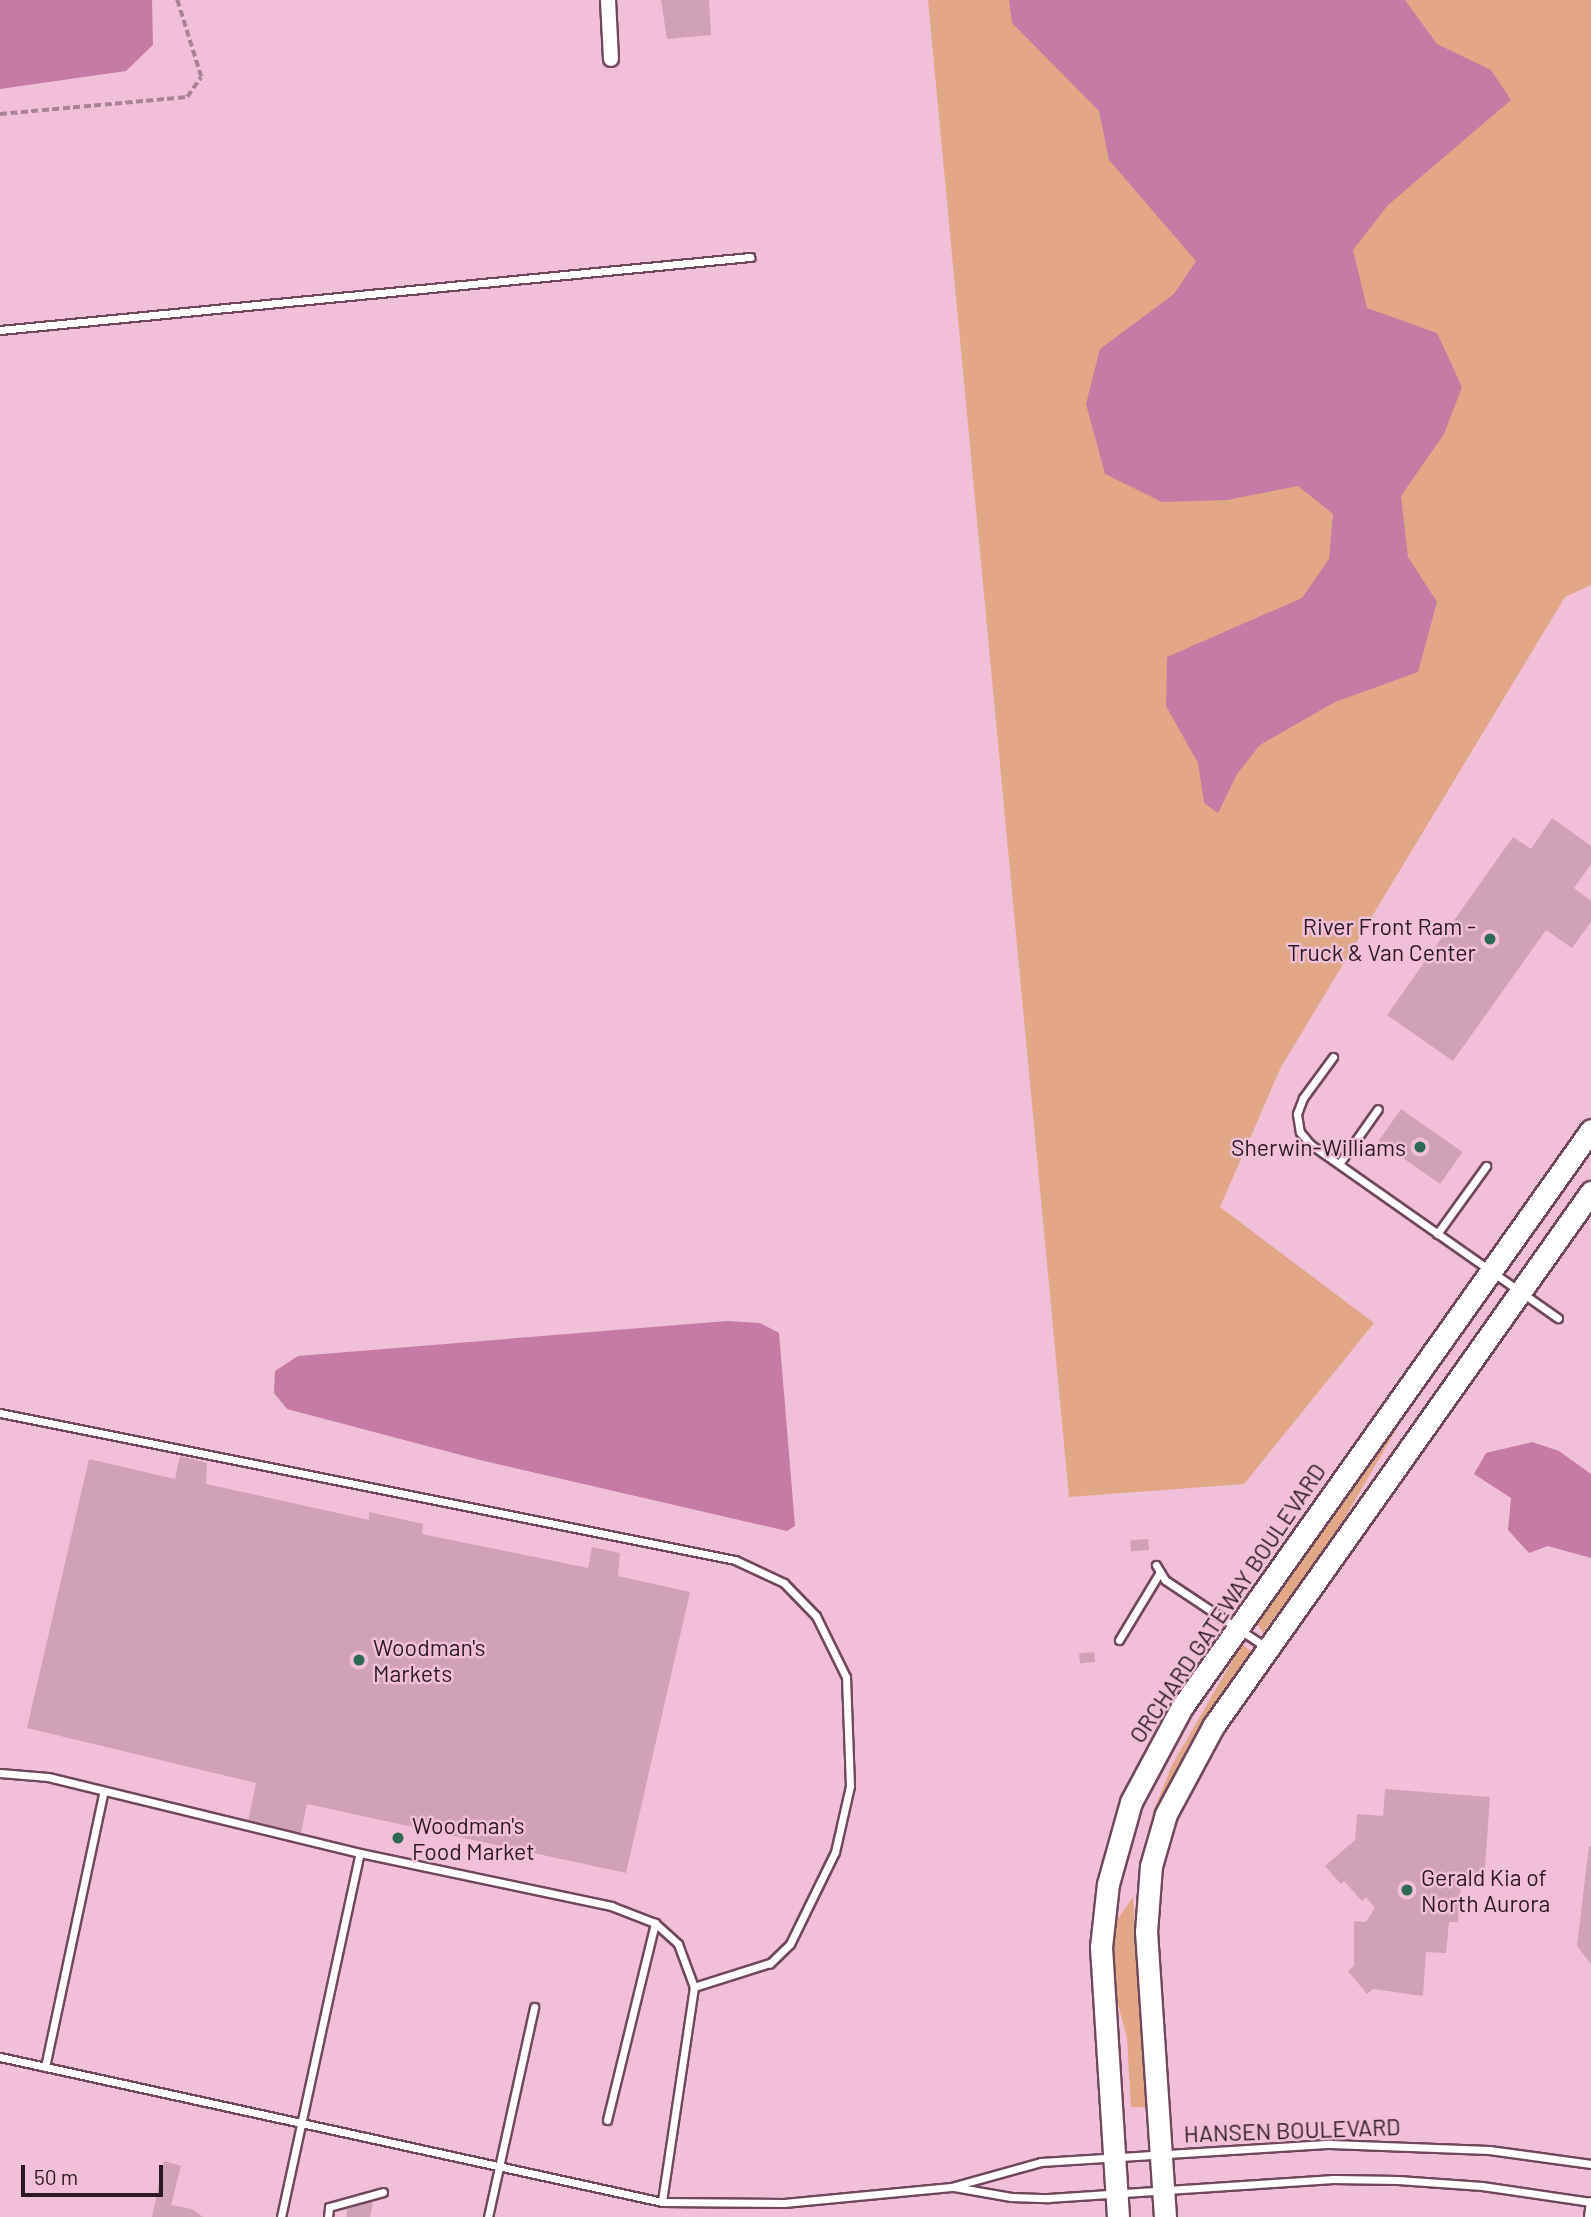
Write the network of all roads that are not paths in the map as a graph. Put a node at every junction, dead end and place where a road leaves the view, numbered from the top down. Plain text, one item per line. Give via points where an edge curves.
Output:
1 (608, 0) edge
2 (611, 59) dead end
3 (750, 257) dead end
4 (0, 330) edge
5 (1334, 1056) dead end
6 (1378, 1109) dead end
7 (1591, 1129) edge
8 (1339, 1164) junction
9 (1486, 1166) dead end
10 (1591, 1192) edge
11 (1437, 1234) junction
12 (1491, 1271) junction
13 (1520, 1292) junction
14 (1558, 1318) dead end
15 (0, 1413) edge
16 (1238, 1628) junction
17 (1119, 1640) dead end
18 (1269, 1649) junction
19 (0, 1773) edge
20 (103, 1794) junction
21 (360, 1853) junction
22 (655, 1923) junction
23 (694, 1987) junction
24 (534, 2007) dead end
25 (0, 2057) edge
26 (45, 2067) junction
27 (607, 2120) dead end
28 (301, 2122) junction
29 (1161, 2155) junction
30 (1114, 2157) junction
31 (1591, 2164) edge
32 (499, 2166) junction
33 (951, 2187) junction
34 (383, 2192) dead end
35 (1163, 2193) junction
36 (662, 2202) junction
37 (1591, 2202) edge
38 (1118, 2207) edge
39 (281, 2217) edge
40 (328, 2217) edge
41 (488, 2217) edge
42 (1165, 2217) edge
43 (1588, 2217) edge

1 - 2 street
3 - 4 lane
5 - 8 lane via 1297,1114 1300,1132
6 - 8 lane
7 - 12 street, ORCHARD GATEWAY BOULEVARD
8 - 11 lane
9 - 11 lane
10 - 13 street
11 - 12 lane
12 - 13 lane
12 - 16 street, ORCHARD GATEWAY BOULEVARD
13 - 14 lane
13 - 18 street
15 - 23 lane via 735,1560 784,1583 816,1616 846,1677 850,1786 835,1852 790,1944 770,1963
16 - 17 lane via 1165,1580 1158,1569
16 - 18 lane
16 - 30 street, ORCHARD GATEWAY BOULEVARD via 1154,1753 1131,1802 1114,1856 1103,1919 1101,1980
18 - 29 street via 1190,1765 1166,1814 1152,1866 1146,1965
19 - 20 lane via 48,1777
20 - 21 lane
20 - 26 lane
21 - 22 lane via 611,1906
21 - 28 lane
22 - 23 lane via 678,1944
22 - 27 lane
23 - 36 lane
24 - 32 lane
25 - 26 lane
26 - 28 lane
28 - 32 lane
28 - 39 lane
29 - 30 lane, HANSEN BOULEVARD
29 - 31 lane, HANSEN BOULEVARD via 1402,2144
29 - 35 street
30 - 33 lane, HANSEN BOULEVARD via 1019,2166
30 - 38 street, ORCHARD GATEWAY BOULEVARD
32 - 36 lane
32 - 41 lane
33 - 36 lane via 784,2203
33 - 38 lane
34 - 40 lane via 329,2207
35 - 37 lane via 1333,2179 1398,2180
35 - 38 lane
35 - 42 street
37 - 43 lane

